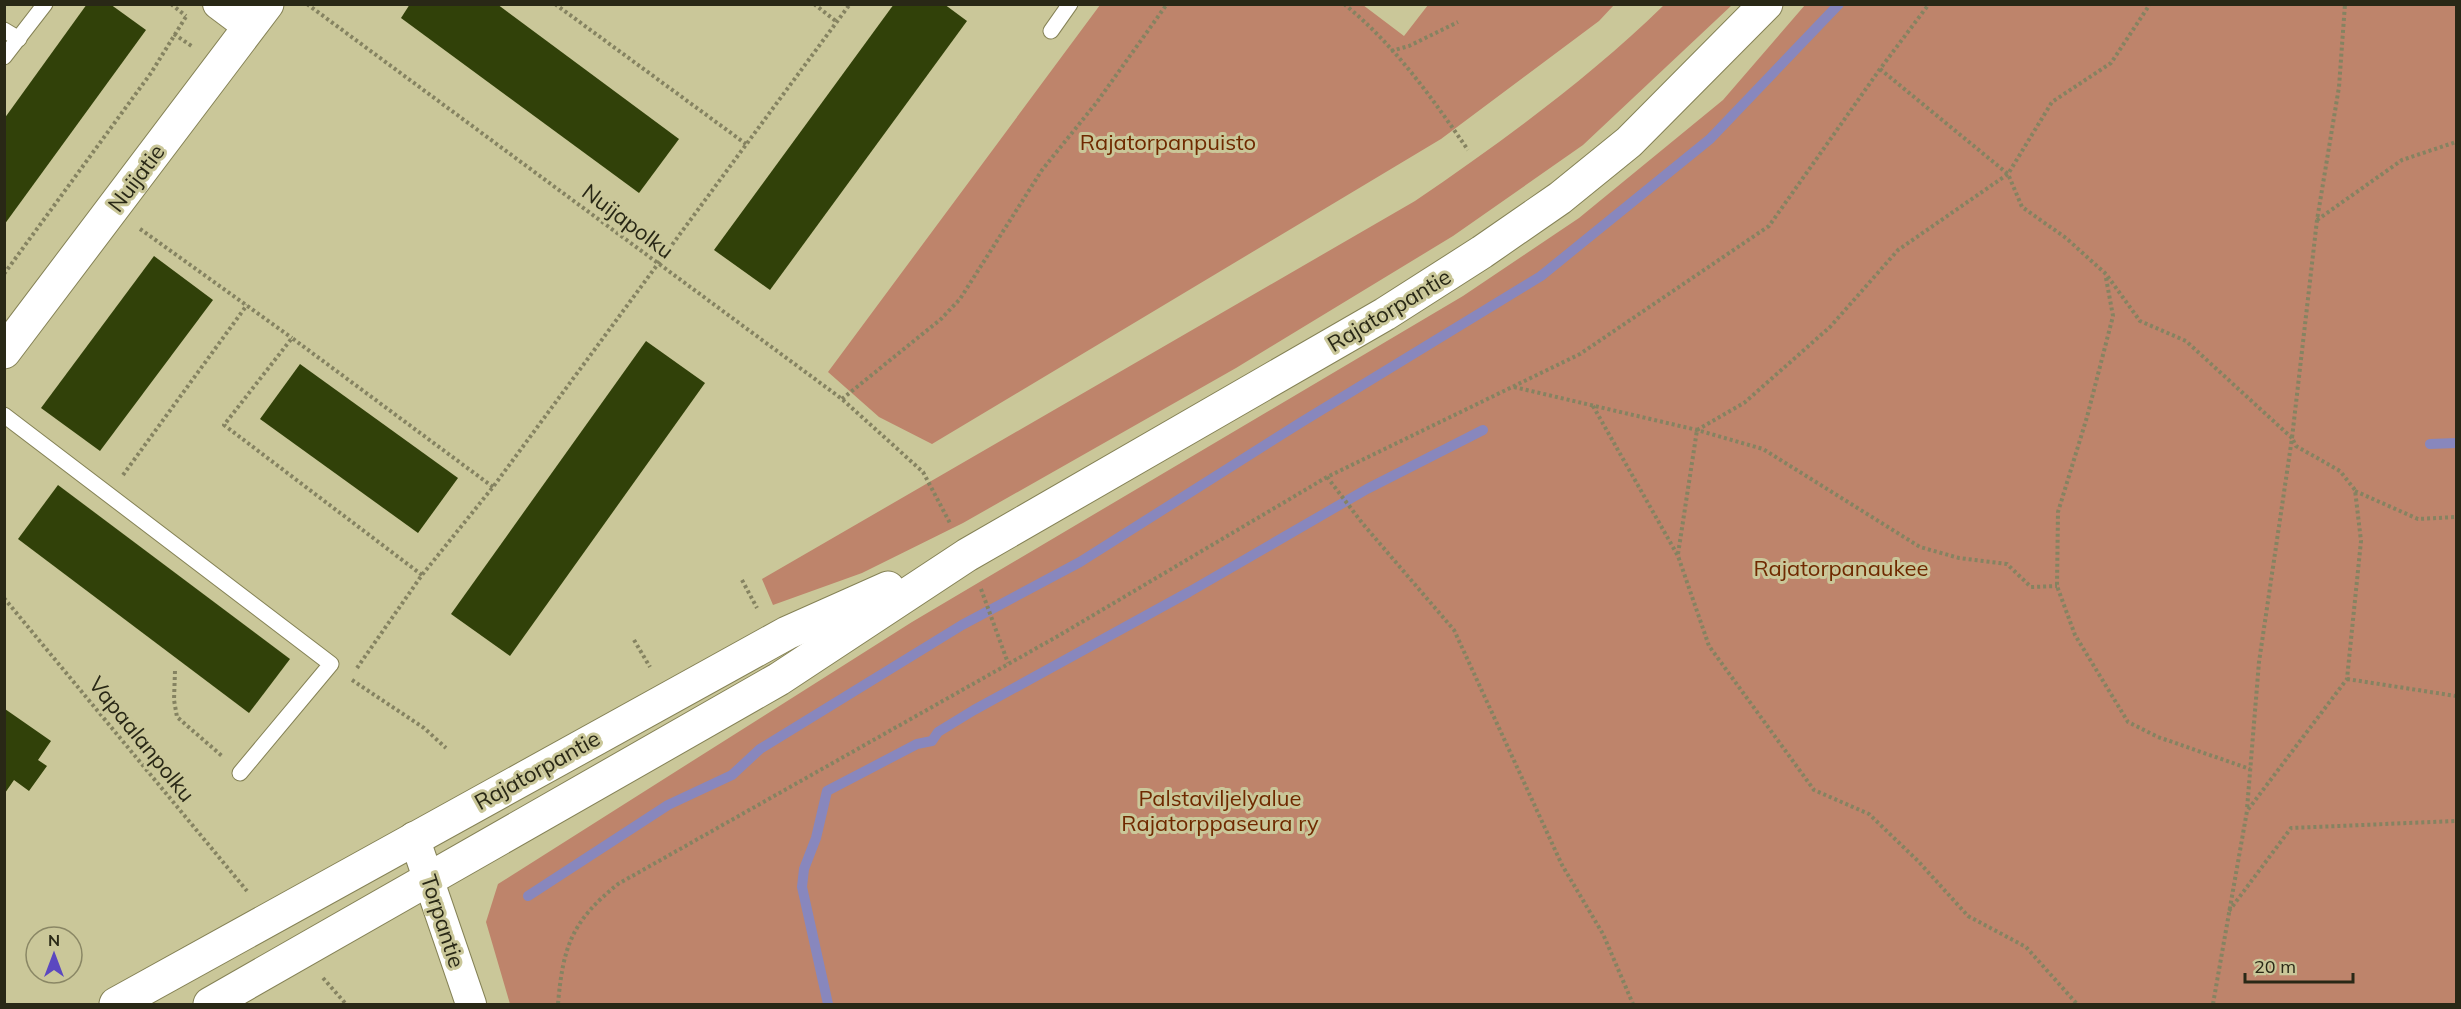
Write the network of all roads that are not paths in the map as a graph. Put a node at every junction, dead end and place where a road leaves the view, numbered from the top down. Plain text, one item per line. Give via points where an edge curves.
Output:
1 (45, 4) edge
2 (1070, 4) edge
3 (1766, 4) edge
4 (204, 7) edge
5 (259, 16) edge
6 (4, 30) edge
7 (1051, 31) dead end
8 (18, 39) junction
9 (4, 57) edge
10 (4, 352) edge
11 (4, 415) edge
12 (967, 555) junction
13 (240, 773) road end
14 (414, 837) junction
15 (430, 878) junction
16 (116, 1005) edge
17 (210, 1005) edge
18 (471, 1005) edge

1 - 8 lane
2 - 7 lane
3 - 12 main road, Rajatorpantie via 1629,142 1560,198 1482,252 1385,314
4 - 5 street
5 - 10 main road, Nuijatie
6 - 8 lane
8 - 9 lane
11 - 13 lane via 331,664
12 - 14 main road, Rajatorpantie via 787,633
12 - 15 main road, Rajatorpantie via 779,679
14 - 15 street, Torpantie
14 - 16 main road, Rajatorpantie
15 - 17 main road, Rajatorpantie
15 - 18 street, Torpantie

